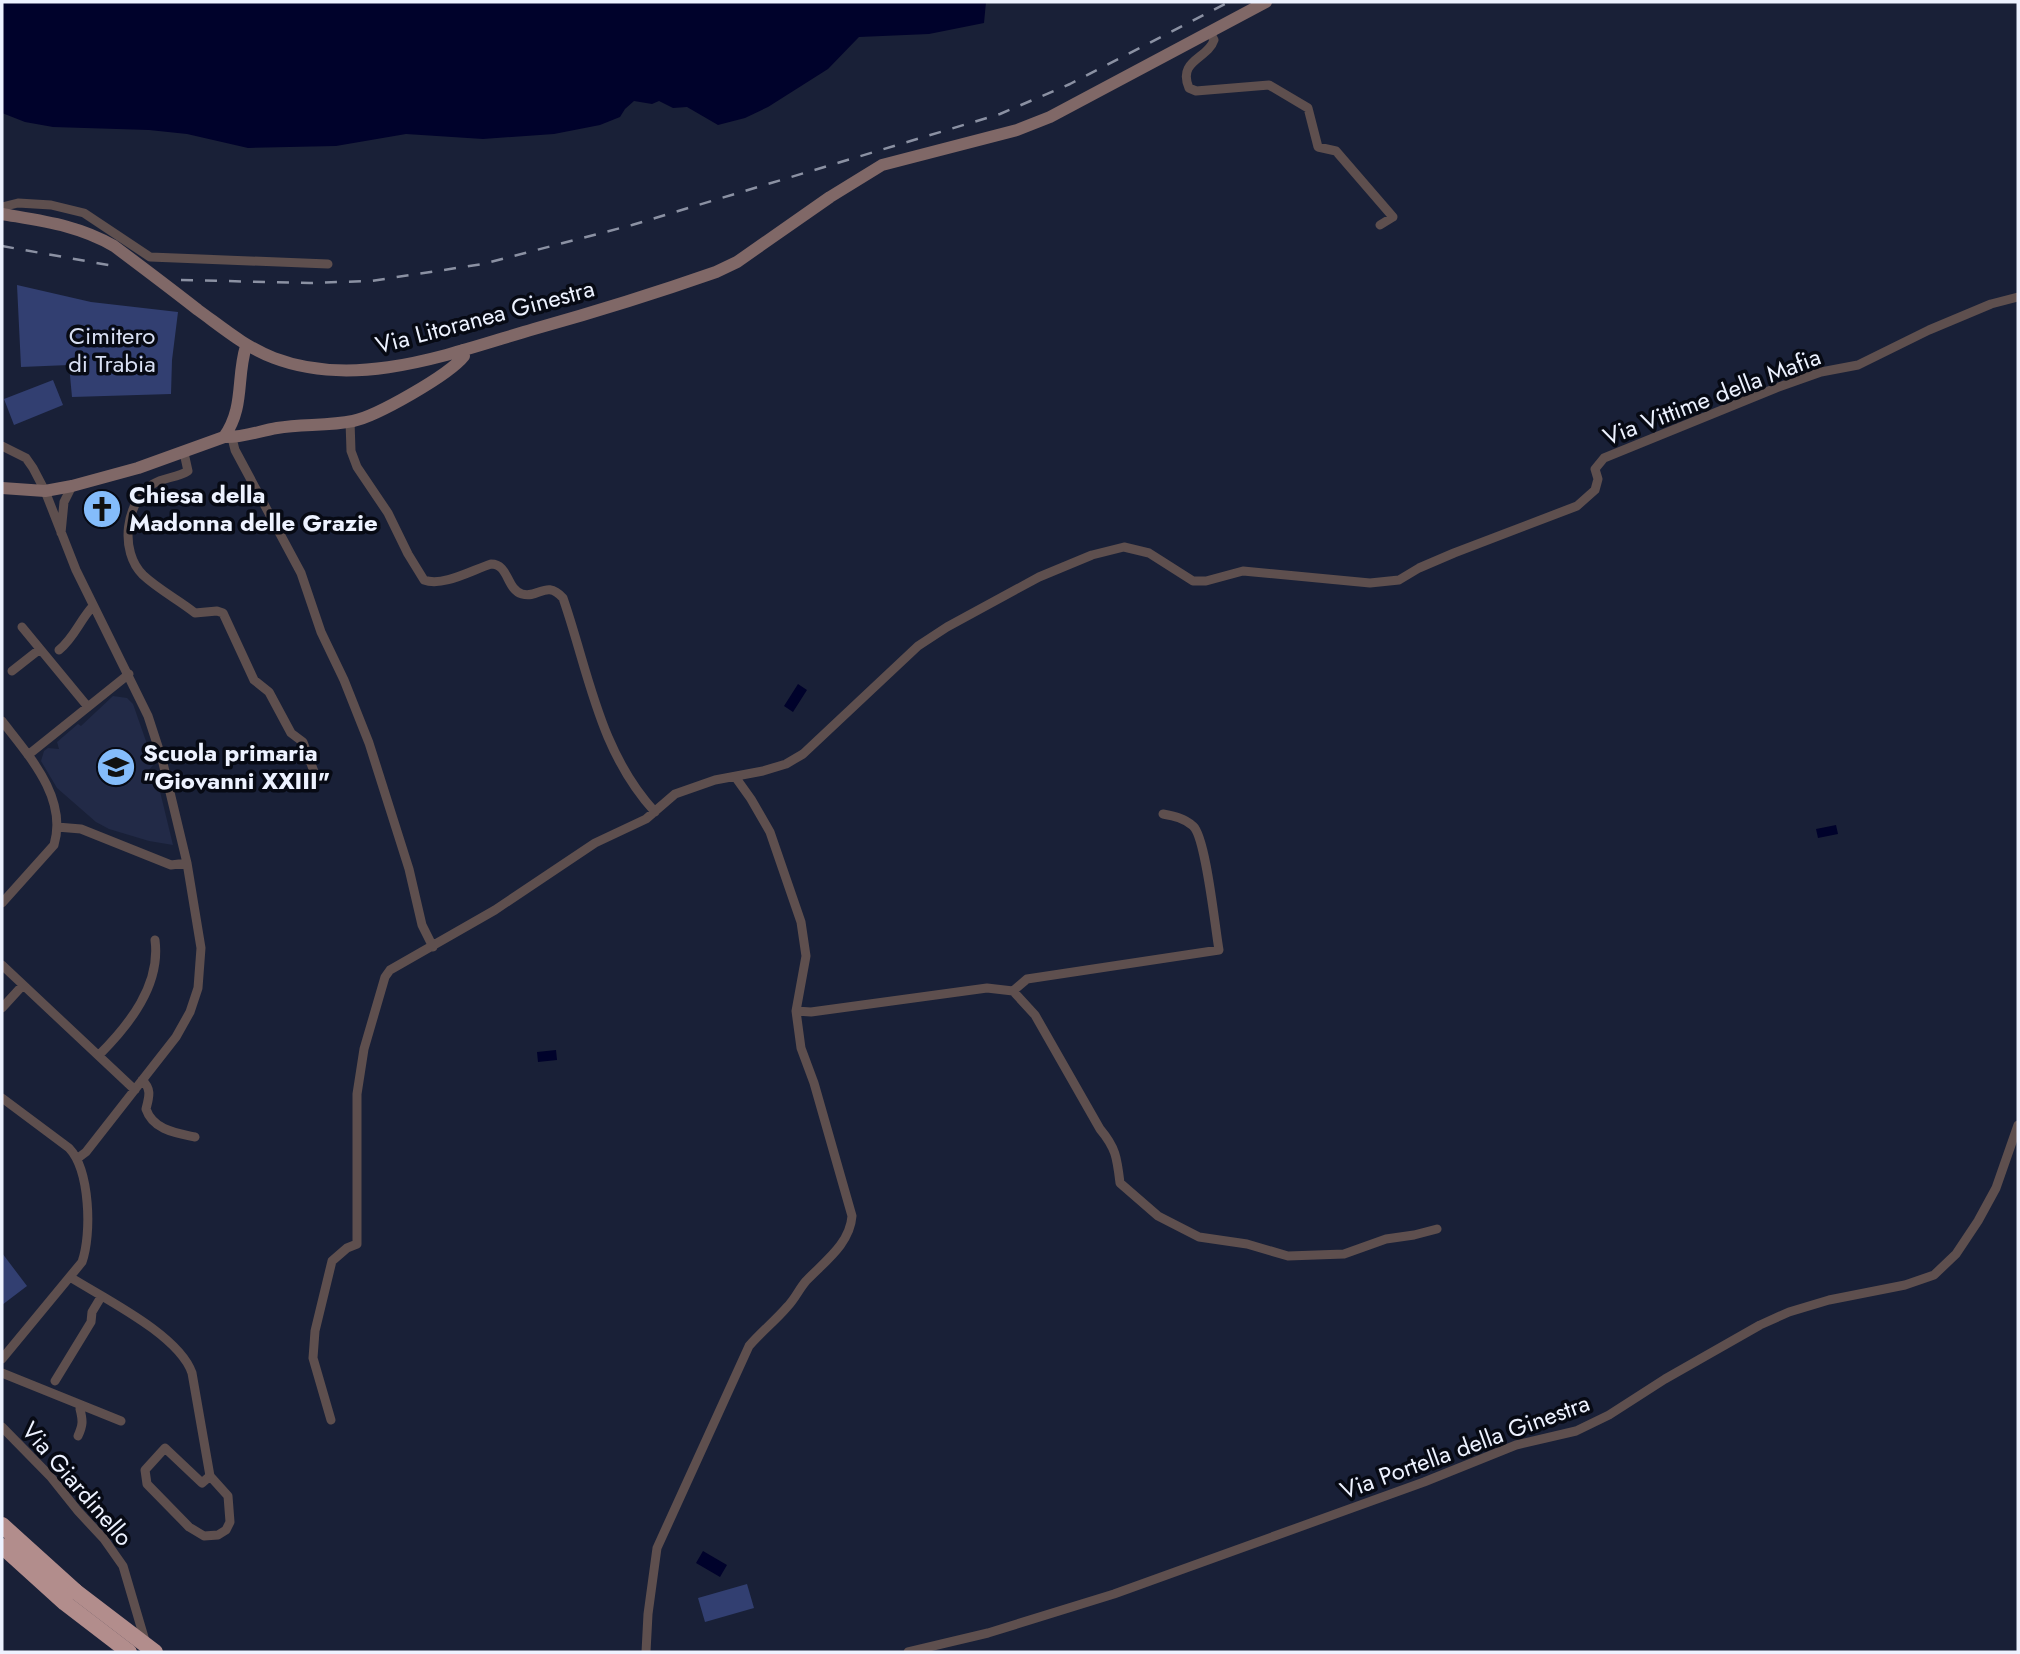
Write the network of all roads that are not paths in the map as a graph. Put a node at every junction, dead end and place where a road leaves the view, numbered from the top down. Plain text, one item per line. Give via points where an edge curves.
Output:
1 (1266, 2) edge
2 (1210, 32) junction
3 (2, 207) edge
4 (2, 214) edge
5 (1380, 225) dead end
6 (328, 264) dead end
7 (2018, 297) edge
8 (246, 346) junction
9 (463, 349) junction
10 (350, 421) junction
11 (228, 438) junction
12 (2, 446) edge
13 (184, 453) junction
14 (72, 486) junction
15 (2, 488) edge
16 (45, 491) junction
17 (60, 535) junction
18 (93, 606) junction
19 (22, 627) dead end
20 (40, 649) junction
21 (59, 650) dead end
22 (12, 671) dead end
23 (129, 674) junction
24 (88, 707) junction
25 (2, 721) edge
26 (28, 755) junction
27 (316, 777) dead end
28 (736, 778) junction
29 (655, 811) junction
30 (1163, 814) dead end
31 (57, 827) junction
32 (187, 863) junction
33 (2, 903) edge
34 (155, 940) dead end
35 (433, 947) junction
36 (2, 965) edge
37 (23, 985) junction
38 (1013, 991) junction
39 (2, 1008) edge
40 (796, 1011) junction
41 (99, 1055) junction
42 (142, 1080) junction
43 (135, 1090) junction
44 (2, 1098) edge
45 (2018, 1125) edge
46 (195, 1137) dead end
47 (78, 1158) junction
48 (1437, 1229) dead end
49 (70, 1277) junction
50 (101, 1297) junction
51 (2, 1359) edge
52 (2, 1373) edge
53 (55, 1381) dead end
54 (82, 1406) junction
55 (331, 1420) dead end
56 (121, 1422) dead end
57 (2, 1427) edge
58 (78, 1436) dead end
59 (210, 1476) junction
60 (2, 1525) edge
61 (2, 1546) edge
62 (70, 1597) junction
63 (129, 1652) edge
64 (145, 1652) edge
65 (155, 1652) edge
66 (646, 1652) edge
67 (908, 1652) edge

1 - 2 main road, Via Litoranea Ginestra
2 - 5 street via 1212,47 1187,71 1189,88 1269,85 1308,108 1318,147 1336,151 1393,217
2 - 9 main road, Via Litoranea Ginestra via 1050,117 882,165 716,272
3 - 6 street via 51,205 84,213 150,257
4 - 8 main road, Via Litoranea Ginestra via 60,223 93,234
7 - 28 street, Via Vittime della Mafia via 1954,319 1858,365 1776,388 1604,458 1595,469 1595,490 1577,506 1454,553 1399,580 1370,583 1243,571 1193,581 1149,553 1124,547 1092,555 1039,577 947,626 893,668 803,754 786,764
8 - 9 main road, Via Litoranea Ginestra via 298,366 326,370 406,364
8 - 11 main road via 239,403
9 - 10 main road via 464,356 448,371 395,402
10 - 11 main road
10 - 29 street via 351,451 357,467 424,580 441,581 496,564 522,594 549,589 563,598 598,716 618,761
11 - 13 main road
11 - 35 street via 301,573 369,743 422,925
12 - 16 street via 26,458
13 - 14 main road
13 - 27 street via 188,471 152,485 137,503 129,520 130,548 144,575 195,613 223,613 254,681 269,692 291,733 303,742
14 - 16 main road
14 - 17 street via 64,502
15 - 16 main road
16 - 17 street
17 - 18 street
18 - 21 street
18 - 23 street
19 - 20 street
20 - 22 street
20 - 24 street
23 - 24 street
23 - 32 street via 162,758
24 - 26 street
25 - 26 street
26 - 31 street via 49,789
28 - 29 street, Via Vittime della Mafia via 675,794
28 - 40 street via 770,832 801,922 806,956
29 - 35 street, Via Vittime della Mafia via 595,843
30 - 38 street via 1196,828 1219,950 1027,979
31 - 32 street via 81,829 171,865
31 - 33 street via 54,845
32 - 42 street via 201,948 198,988 176,1037
34 - 41 street via 155,961 143,1000
35 - 55 street, Via Vittime della Mafia via 385,977 364,1049 357,1094 358,1244 332,1261 315,1331 313,1358
36 - 37 street
37 - 39 street
37 - 41 street
38 - 40 street via 987,988
38 - 48 street via 1035,1015 1112,1144 1120,1183 1158,1216 1199,1237 1288,1256 1344,1254 1386,1239
40 - 66 street via 801,1048 852,1216 851,1227 789,1306 749,1346 657,1548
41 - 43 street
42 - 43 street
42 - 46 street via 149,1091 146,1109 155,1124
43 - 47 street
44 - 47 street
45 - 67 street, Via Portella della Ginestra via 1996,1188 1978,1221 1956,1254 1934,1275 1789,1312 1576,1431 1516,1445 1114,1594
47 - 49 street via 87,1250
49 - 50 street
49 - 51 street
50 - 53 street
50 - 59 street via 167,1338 188,1360
52 - 54 street
54 - 56 street
54 - 58 street via 83,1426
57 - 64 street, Via Giardinello via 50,1476 123,1566 146,1640
59 - 59 street via 228,1496 230,1521 218,1535 204,1536 147,1484 145,1470 165,1448 201,1483
60 - 62 highway
61 - 62 highway
62 - 63 highway
62 - 65 highway, bridge

